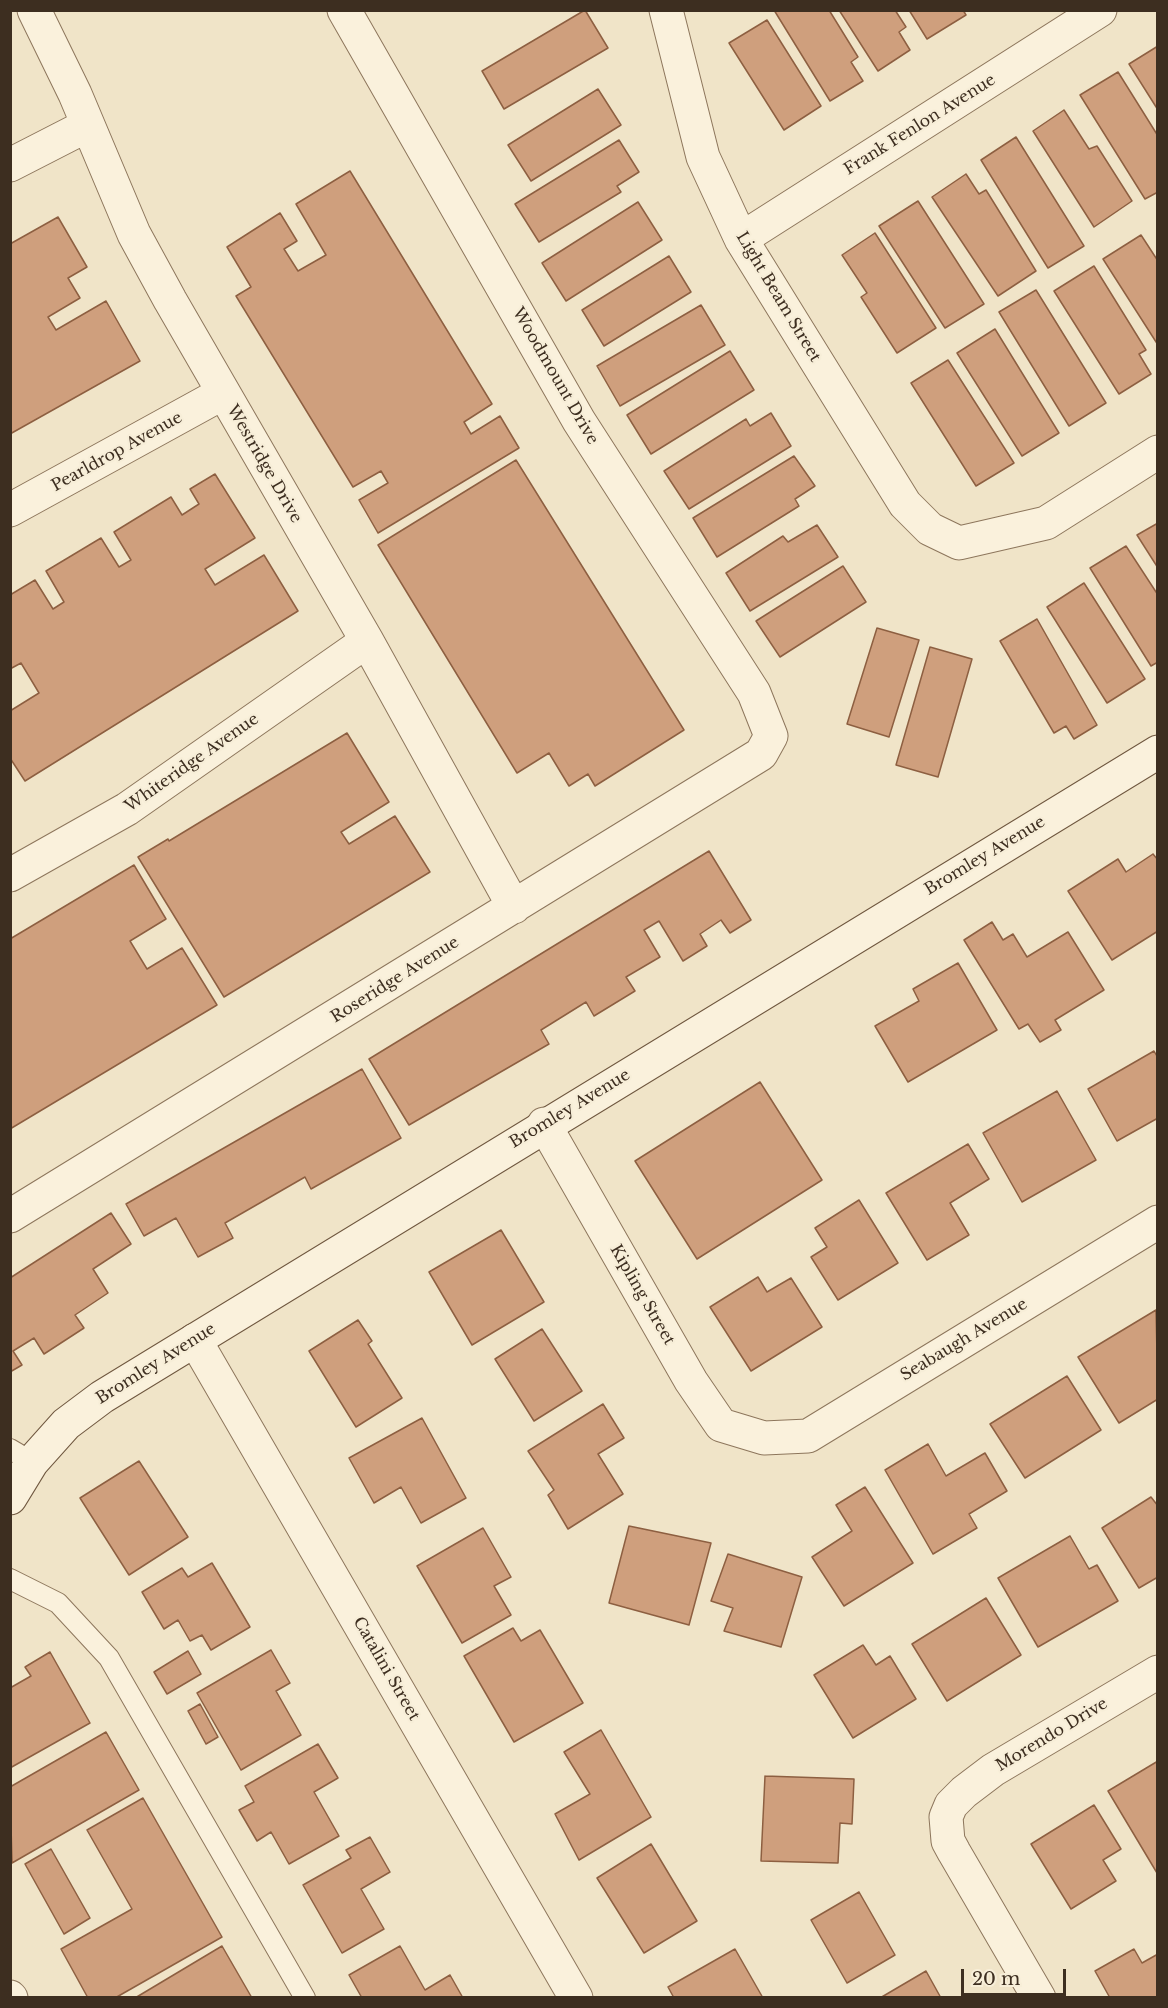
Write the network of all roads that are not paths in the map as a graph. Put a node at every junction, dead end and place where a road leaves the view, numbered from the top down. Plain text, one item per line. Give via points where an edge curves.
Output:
1 (34, 10) edge
2 (344, 10) edge
3 (666, 10) edge
4 (1100, 10) edge
5 (88, 125) junction
6 (10, 165) edge
7 (741, 239) junction
8 (223, 393) junction
9 (1158, 452) edge
10 (10, 510) edge
11 (367, 641) junction
12 (771, 736) joint
13 (1158, 752) edge
14 (10, 875) edge
15 (514, 907) junction
16 (544, 1124) junction
17 (10, 1216) edge
18 (1158, 1222) edge
19 (195, 1340) junction
20 (764, 1438) joint
21 (21, 1455) edge
22 (10, 1498) edge
23 (10, 1579) edge
24 (1158, 1672) edge
25 (305, 1998) edge
26 (576, 1998) edge
27 (1039, 1998) edge

1 - 5 street, Westridge Drive
2 - 12 street, Woodmount Drive via 579,421 754,693
3 - 7 street, Light Beam Street via 703,157
4 - 7 street, Frank Fenlon Avenue
5 - 6 street
5 - 8 street, Westridge Drive via 134,234
7 - 9 street, Light Beam Street via 905,504 930,529 958,543 1046,523
8 - 10 street, Pearldrop Avenue
8 - 11 street, Westridge Drive
11 - 14 street, Whiteridge Avenue via 127,809
11 - 15 street, Westridge Drive
12 - 15 street, Roseridge Avenue via 761,754
13 - 16 street, Bromley Avenue
15 - 17 street, Roseridge Avenue
16 - 19 street, Bromley Avenue
16 - 20 street, Kipling Street via 691,1381 721,1425
18 - 20 street, Seabaugh Avenue via 808,1436
19 - 21 street, Bromley Avenue via 102,1397
19 - 26 street, Catalini Street
21 - 22 street, Bromley Avenue
23 - 25 lane via 58,1603 109,1658
24 - 27 street, Morendo Drive via 1008,1760 951,1805 946,1817 948,1841

